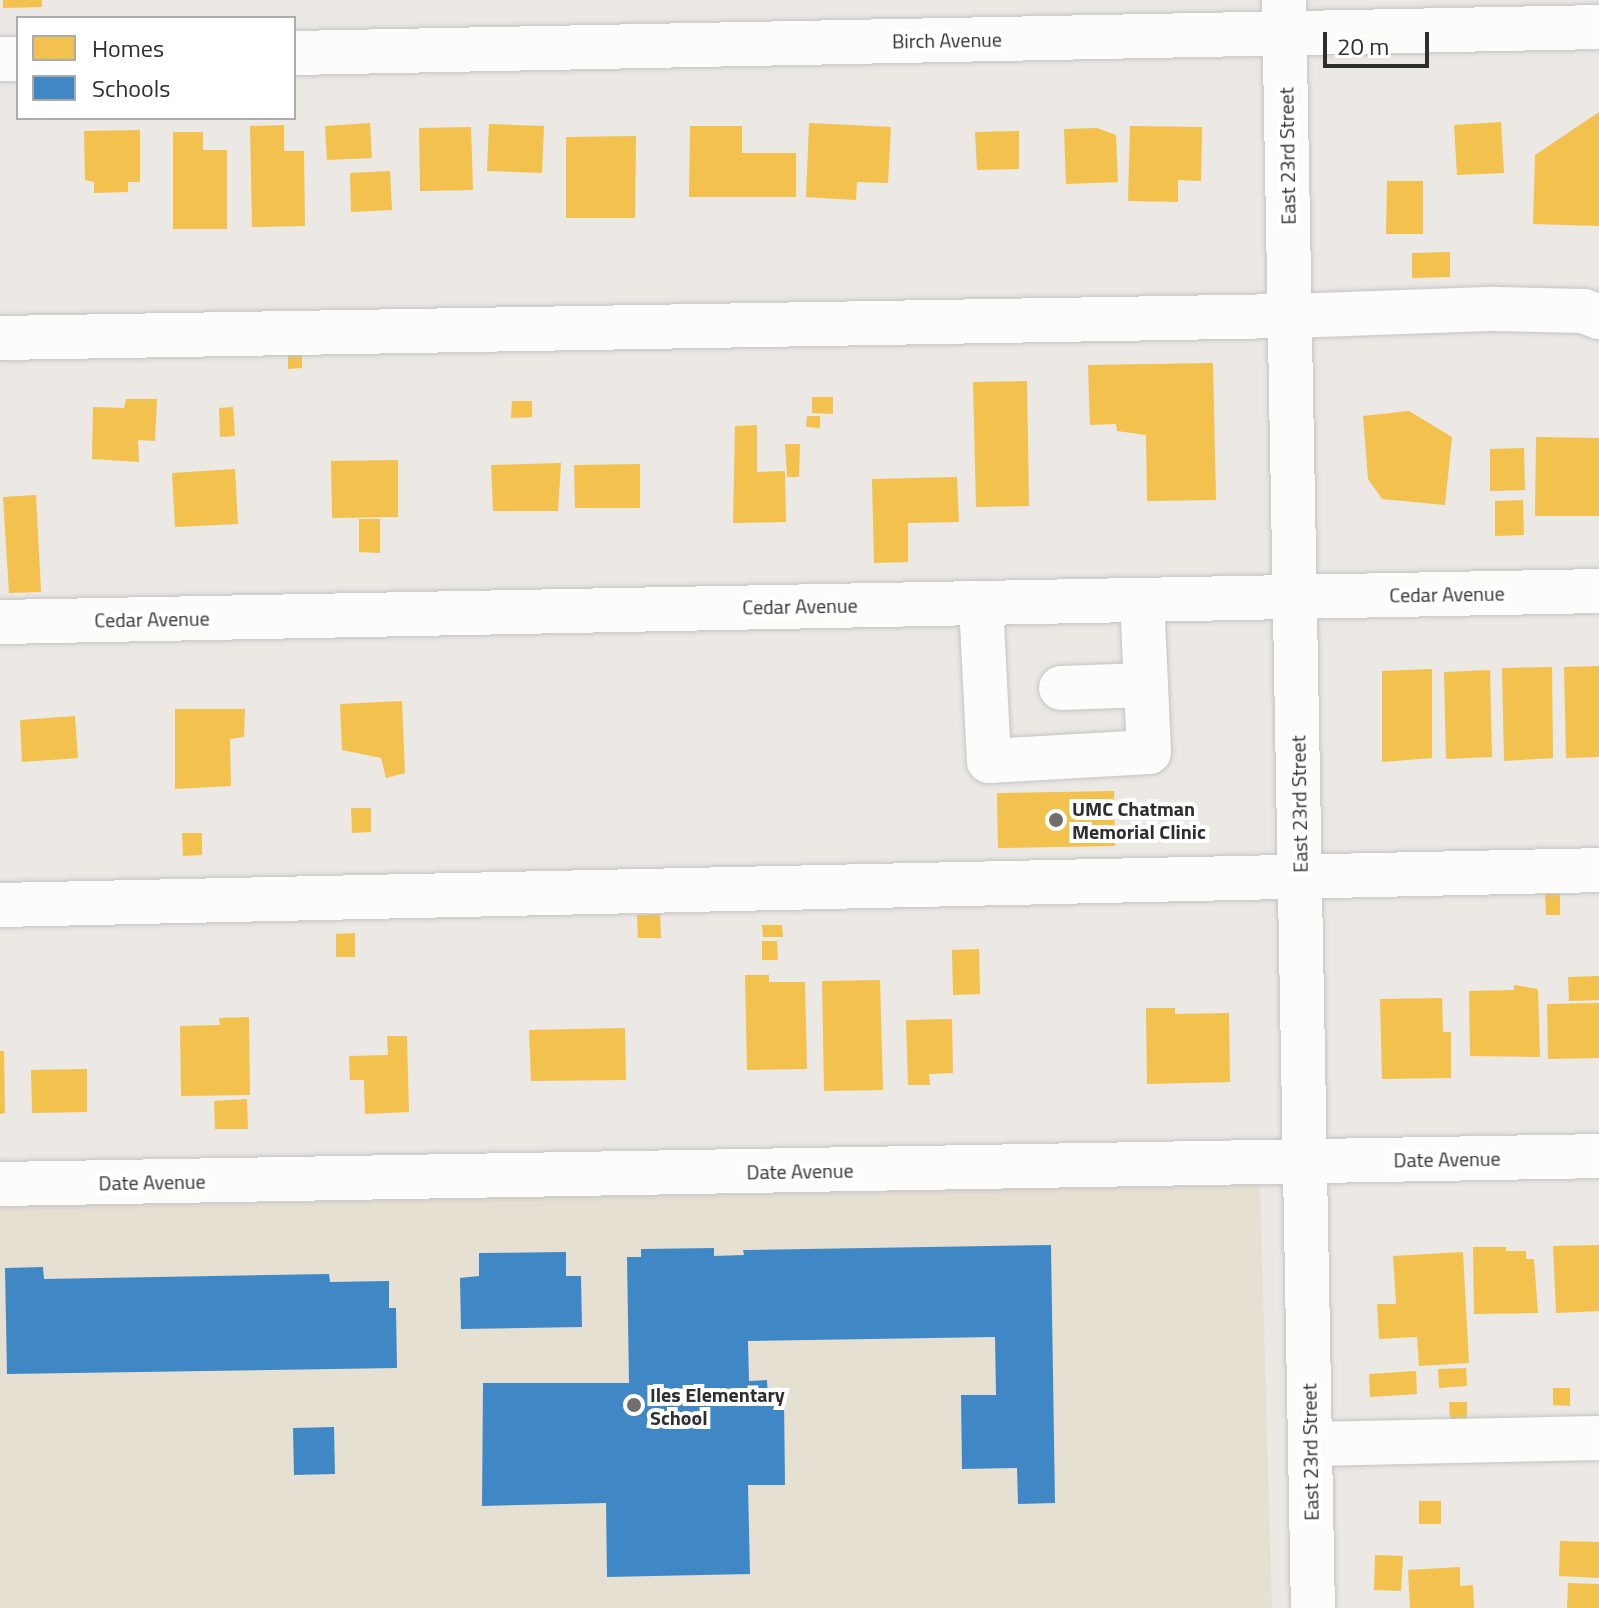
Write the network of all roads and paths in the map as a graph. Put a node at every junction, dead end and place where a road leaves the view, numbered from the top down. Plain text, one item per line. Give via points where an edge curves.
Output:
1 (1285, 17) edge
2 (1599, 27) edge
3 (296, 53) edge
4 (1290, 316) junction
5 (1599, 317) edge
6 (0, 338) edge
7 (1599, 591) edge
8 (1295, 596) junction
9 (1142, 600) junction
10 (981, 603) junction
11 (0, 622) edge
12 (1146, 685) junction
13 (1061, 688) dead end
14 (1599, 870) edge
15 (1300, 875) junction
16 (0, 905) edge
17 (1599, 1156) edge
18 (1305, 1162) junction
19 (0, 1184) edge
20 (1599, 1438) edge
21 (1310, 1444) junction
22 (1313, 1608) edge

1 - 2 street, Birch Avenue
1 - 3 street, Birch Avenue
1 - 4 street, East 23rd Street
4 - 5 street via 1495,309 1584,311
4 - 6 street
4 - 8 street, East 23rd Street
7 - 8 street, Cedar Avenue
8 - 9 street, Cedar Avenue
8 - 15 street, East 23rd Street
9 - 10 street, Cedar Avenue
9 - 12 street
10 - 11 street, Cedar Avenue
10 - 12 street via 989,761 1149,752
12 - 13 street
14 - 15 street
15 - 16 street
15 - 18 street, East 23rd Street
17 - 18 street, Date Avenue
18 - 19 street, Date Avenue
18 - 21 street, East 23rd Street
20 - 21 street
21 - 22 street, East 23rd Street

